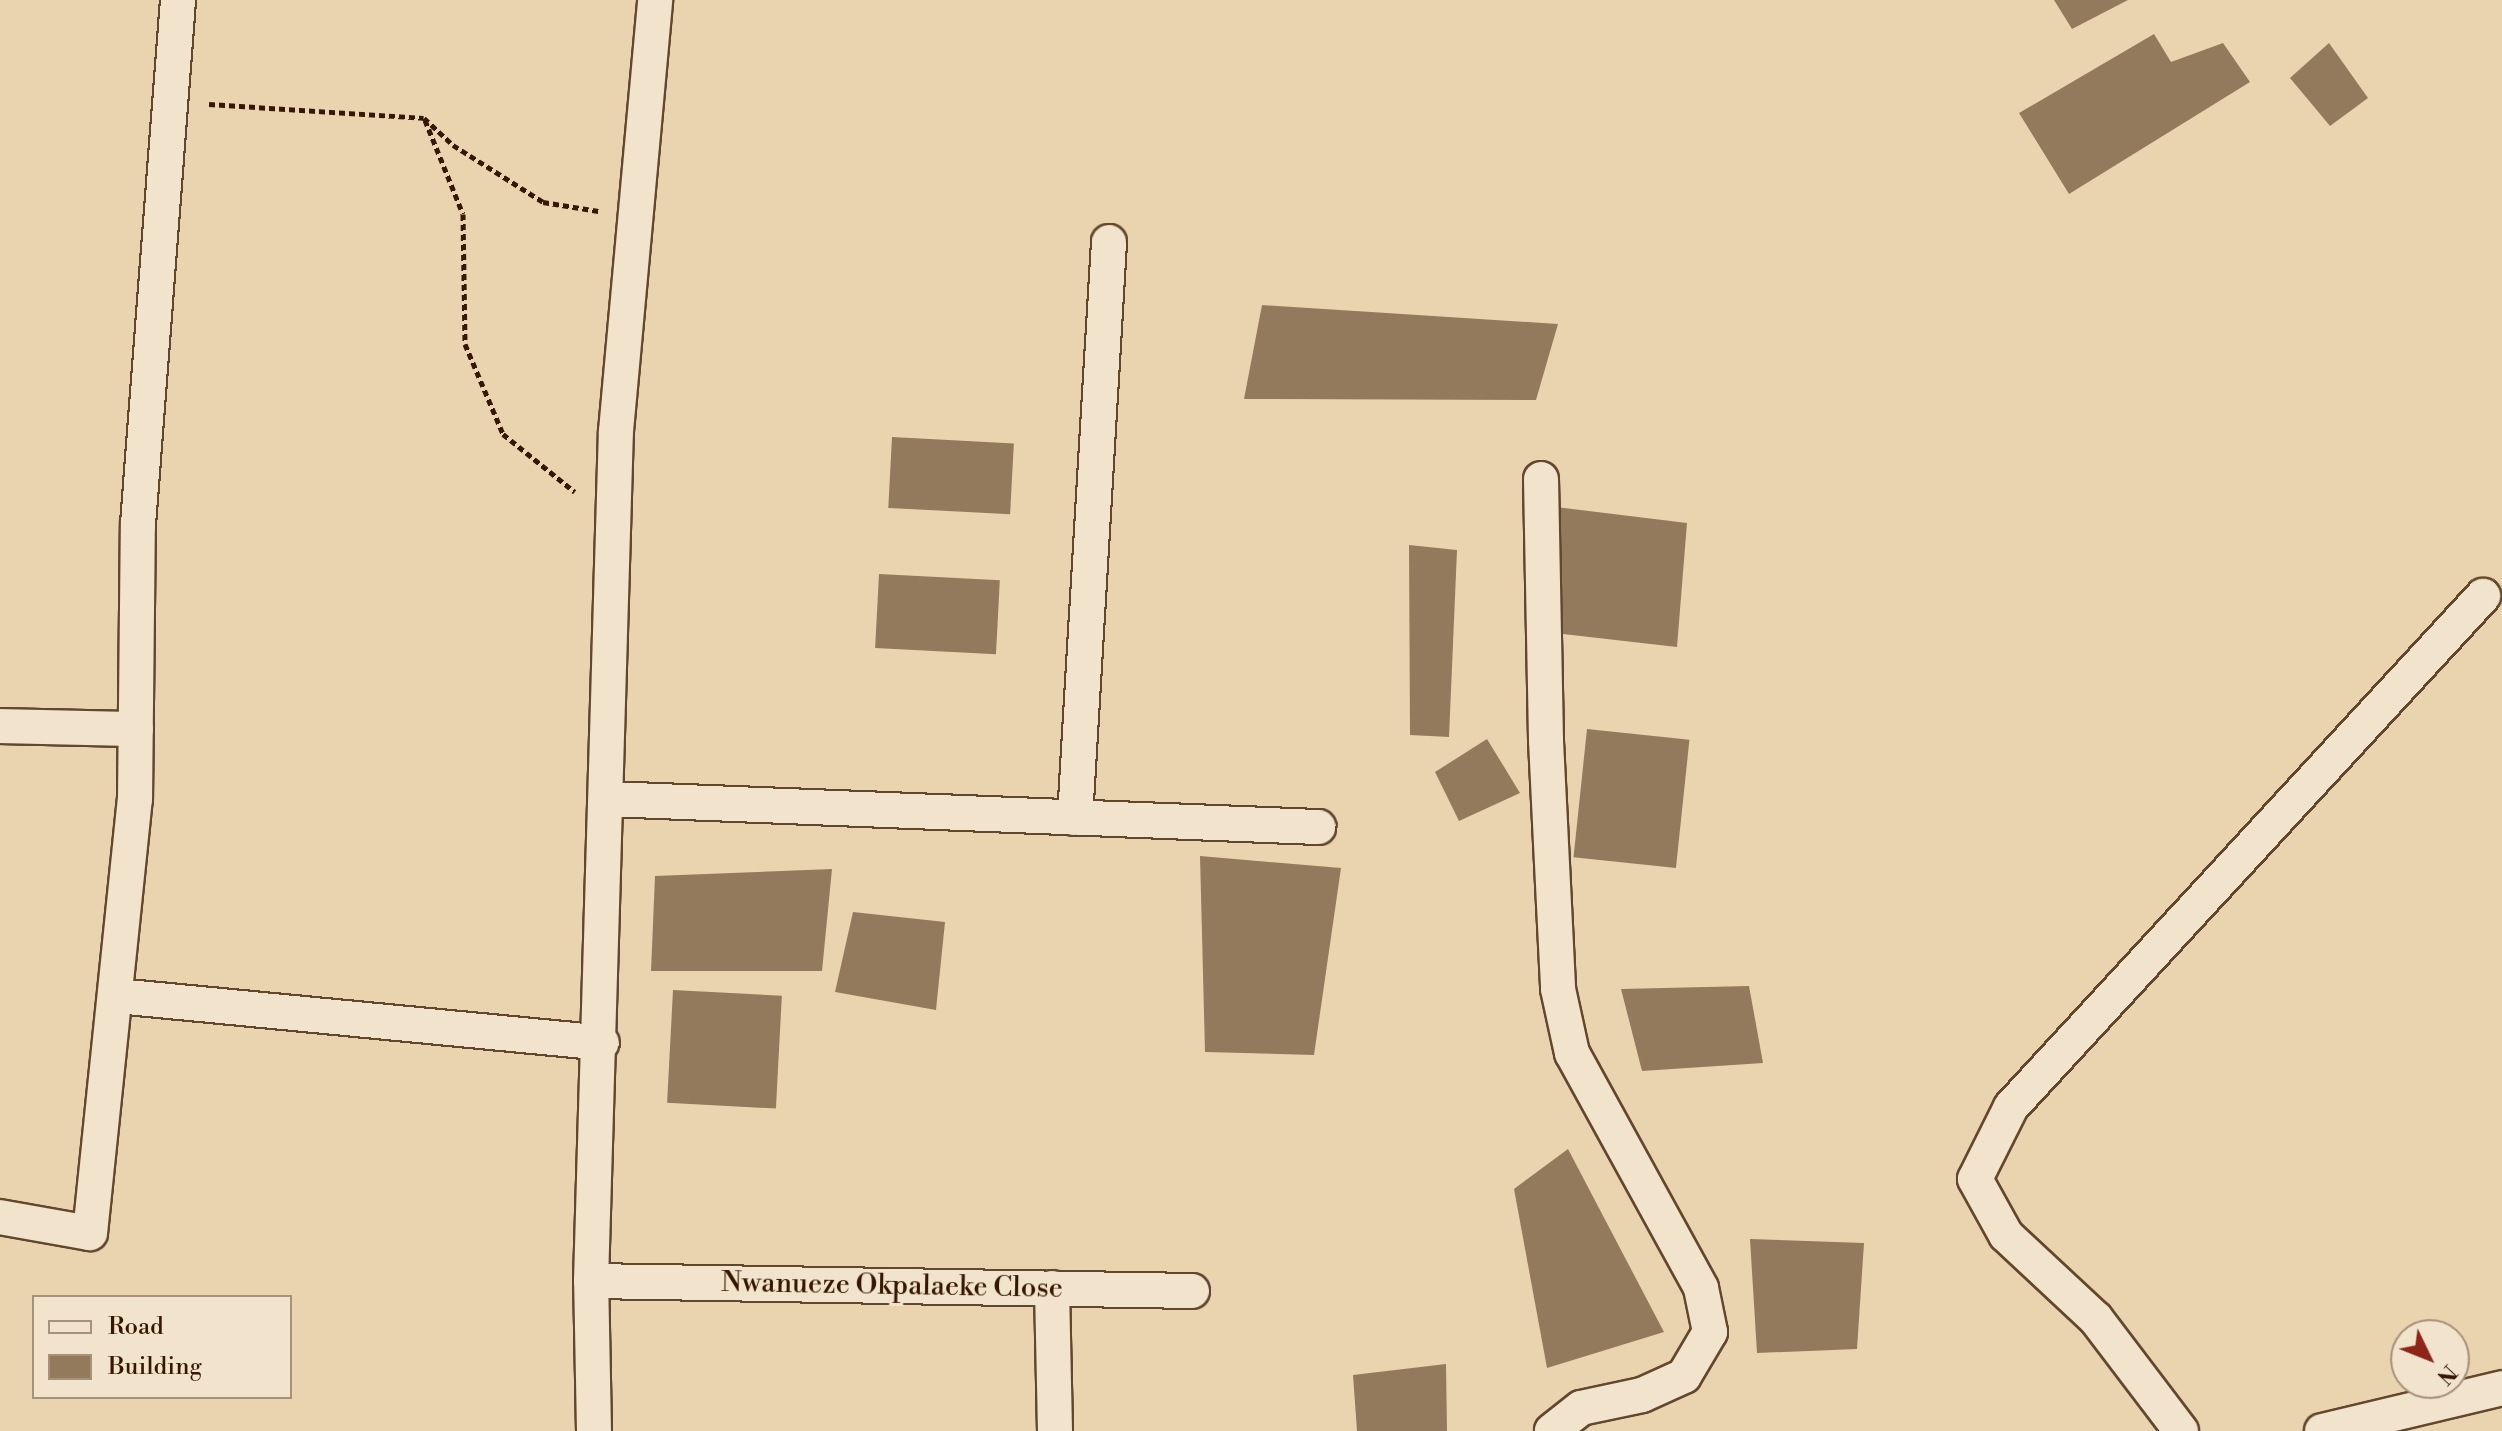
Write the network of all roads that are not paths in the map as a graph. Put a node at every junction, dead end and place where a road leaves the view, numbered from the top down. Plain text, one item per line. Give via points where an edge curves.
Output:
1 (178, 0) edge
2 (655, 0) edge
3 (1109, 242) dead end
4 (1541, 479) dead end
5 (2483, 596) dead end
6 (0, 726) edge
7 (136, 729) junction
8 (608, 799) junction
9 (1075, 818) junction
10 (1318, 827) dead end
11 (117, 996) junction
12 (602, 1043) junction
13 (0, 1217) edge
14 (591, 1281) junction
15 (1052, 1288) junction
16 (1192, 1291) dead end
17 (2502, 1388) edge
18 (594, 1431) edge
19 (1055, 1431) edge
20 (1552, 1431) edge
21 (2181, 1431) edge
22 (2322, 1431) edge

1 - 7 street via 138,524
2 - 8 street via 613,522
3 - 9 street
4 - 20 street via 1558,989 1572,1053 1701,1288 1710,1332 1684,1376 1642,1395 1581,1408
5 - 21 street via 2011,1107 1975,1179 2006,1235 2096,1319
6 - 7 street
7 - 11 street
8 - 9 street
8 - 12 street
9 - 10 street
11 - 12 street
11 - 13 street via 90,1233
12 - 14 street
14 - 15 street, Nwanueze Okpalaeke Close
14 - 18 street
15 - 16 street, Nwanueze Okpalaeke Close
15 - 19 street
17 - 22 street

